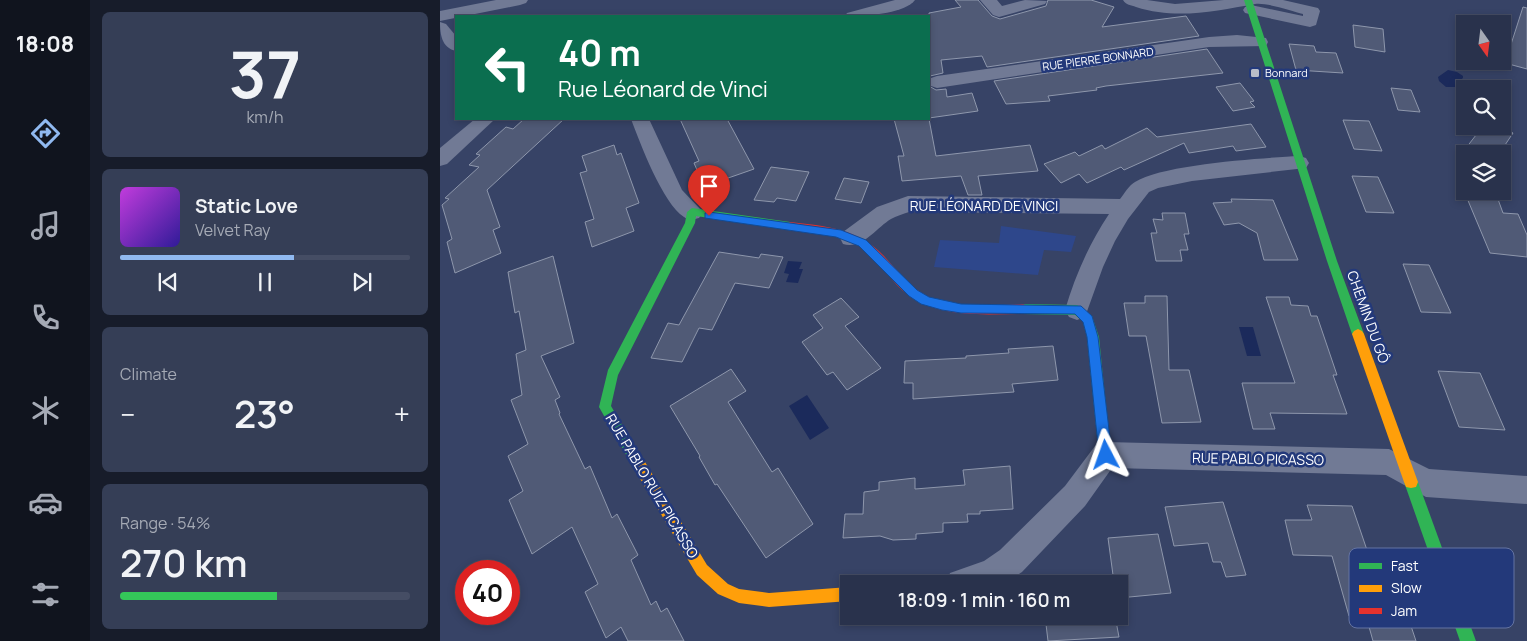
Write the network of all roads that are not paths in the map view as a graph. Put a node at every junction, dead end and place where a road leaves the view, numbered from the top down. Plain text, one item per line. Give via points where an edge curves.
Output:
1 (520, 0) edge
2 (907, 0) edge
3 (988, 0) edge
4 (1131, 0) edge
5 (1039, 1) edge
6 (1252, 3) edge
7 (857, 15) edge
8 (440, 16) edge
9 (440, 26) edge
10 (1260, 42) junction
11 (455, 45) edge
12 (936, 82) dead end
13 (485, 120) edge
14 (640, 120) edge
15 (440, 159) edge
16 (1300, 163) junction
17 (1126, 207) junction
18 (692, 212) junction
19 (851, 238) junction
20 (1077, 310) junction
21 (1106, 455) junction
22 (1408, 472) junction
23 (1527, 490) edge
24 (1435, 548) edge
25 (989, 575) edge
26 (840, 595) edge
27 (1463, 628) edge
28 (1468, 641) edge

1 - 8 street
2 - 7 street
3 - 5 street via 999,12
4 - 6 street via 1164,10
6 - 10 street, CHEMIN DU GÔ
9 - 11 street
10 - 12 street, RUE PIERRE BONNARD via 1209,42
10 - 16 street, CHEMIN DU GÔ
13 - 15 street
14 - 18 street via 674,194
16 - 17 street via 1176,176 1143,186
16 - 22 street, CHEMIN DU GÔ
17 - 19 street, RUE LÉONARD DE VINCI via 908,204 884,213
17 - 20 street via 1101,245
18 - 19 street via 838,233
18 - 26 street, RUE PABLO RUIZ PICASSO via 690,223 612,374 605,407 702,570 725,591 749,600
19 - 20 street via 863,243 913,293 925,300 961,308
20 - 21 street via 1088,319 1093,337
21 - 22 street, RUE PABLO PICASSO via 1388,462
21 - 25 street via 1075,496 1011,561
22 - 23 street, RUE PABLO PICASSO via 1426,482
22 - 24 street, CHEMIN DU GÔ
27 - 28 street, CHEMIN DU GÔ

